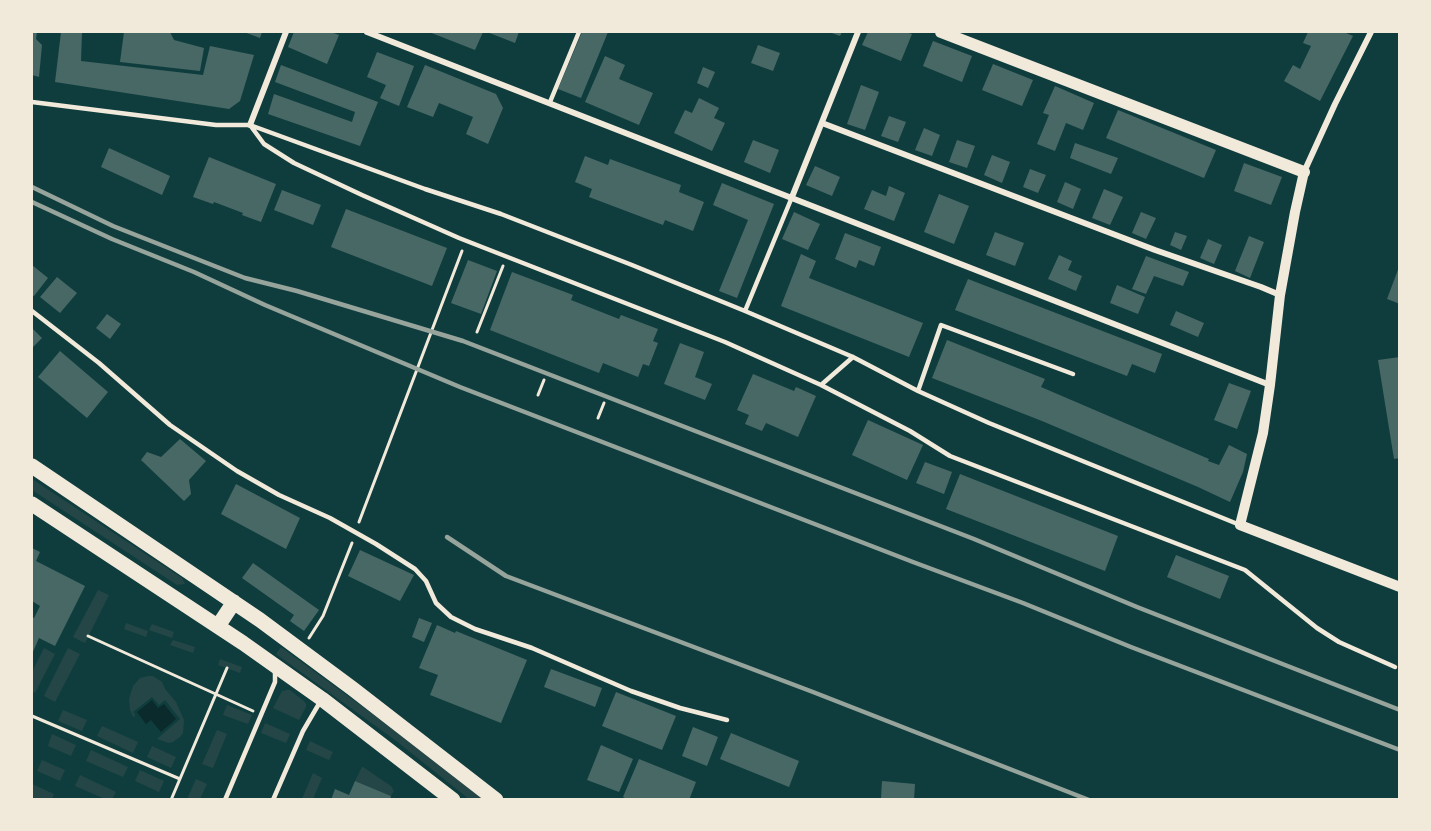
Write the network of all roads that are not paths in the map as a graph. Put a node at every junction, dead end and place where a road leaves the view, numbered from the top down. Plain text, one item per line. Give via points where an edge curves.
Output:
1 (286, 32) edge
2 (368, 32) edge
3 (579, 32) edge
4 (858, 32) edge
5 (941, 32) edge
6 (1370, 32) edge
7 (32, 102) edge
8 (550, 102) junction
9 (822, 123) junction
10 (250, 125) junction
11 (1304, 172) junction
12 (792, 197) junction
13 (1280, 295) junction
14 (745, 311) junction
15 (32, 312) edge
16 (853, 357) junction
17 (1072, 374) dead end
18 (1270, 384) junction
19 (821, 385) junction
20 (918, 391) junction
21 (32, 466) edge
22 (32, 504) edge
23 (1240, 525) junction
24 (1400, 586) edge
25 (234, 602) junction
26 (218, 626) junction
27 (276, 666) junction
28 (1395, 667) dead end
29 (322, 699) junction
30 (727, 720) dead end
31 (225, 800) edge
32 (273, 800) edge
33 (453, 800) edge
34 (495, 800) edge

1 - 10 street
2 - 8 street
3 - 8 lane
4 - 9 street
5 - 11 main road
6 - 11 street
7 - 10 lane
8 - 12 street
9 - 12 street
9 - 13 street
10 - 14 lane via 501,214
10 - 19 lane via 264,144 294,163 362,195 466,241 725,342
11 - 13 street
12 - 14 lane
12 - 18 street
13 - 18 street
14 - 16 lane
15 - 30 lane via 170,425 237,471 330,518 415,568 436,603 451,617 631,691
16 - 19 lane
16 - 20 lane
17 - 20 lane via 941,326
18 - 23 street via 1263,433
19 - 28 lane via 950,456 1245,570 1324,633
20 - 23 lane
21 - 25 main road
22 - 26 main road
23 - 24 street
25 - 26 main road
25 - 34 main road via 353,688
26 - 27 main road
27 - 29 main road
27 - 31 lane via 275,682
29 - 32 lane via 303,731
29 - 33 main road

